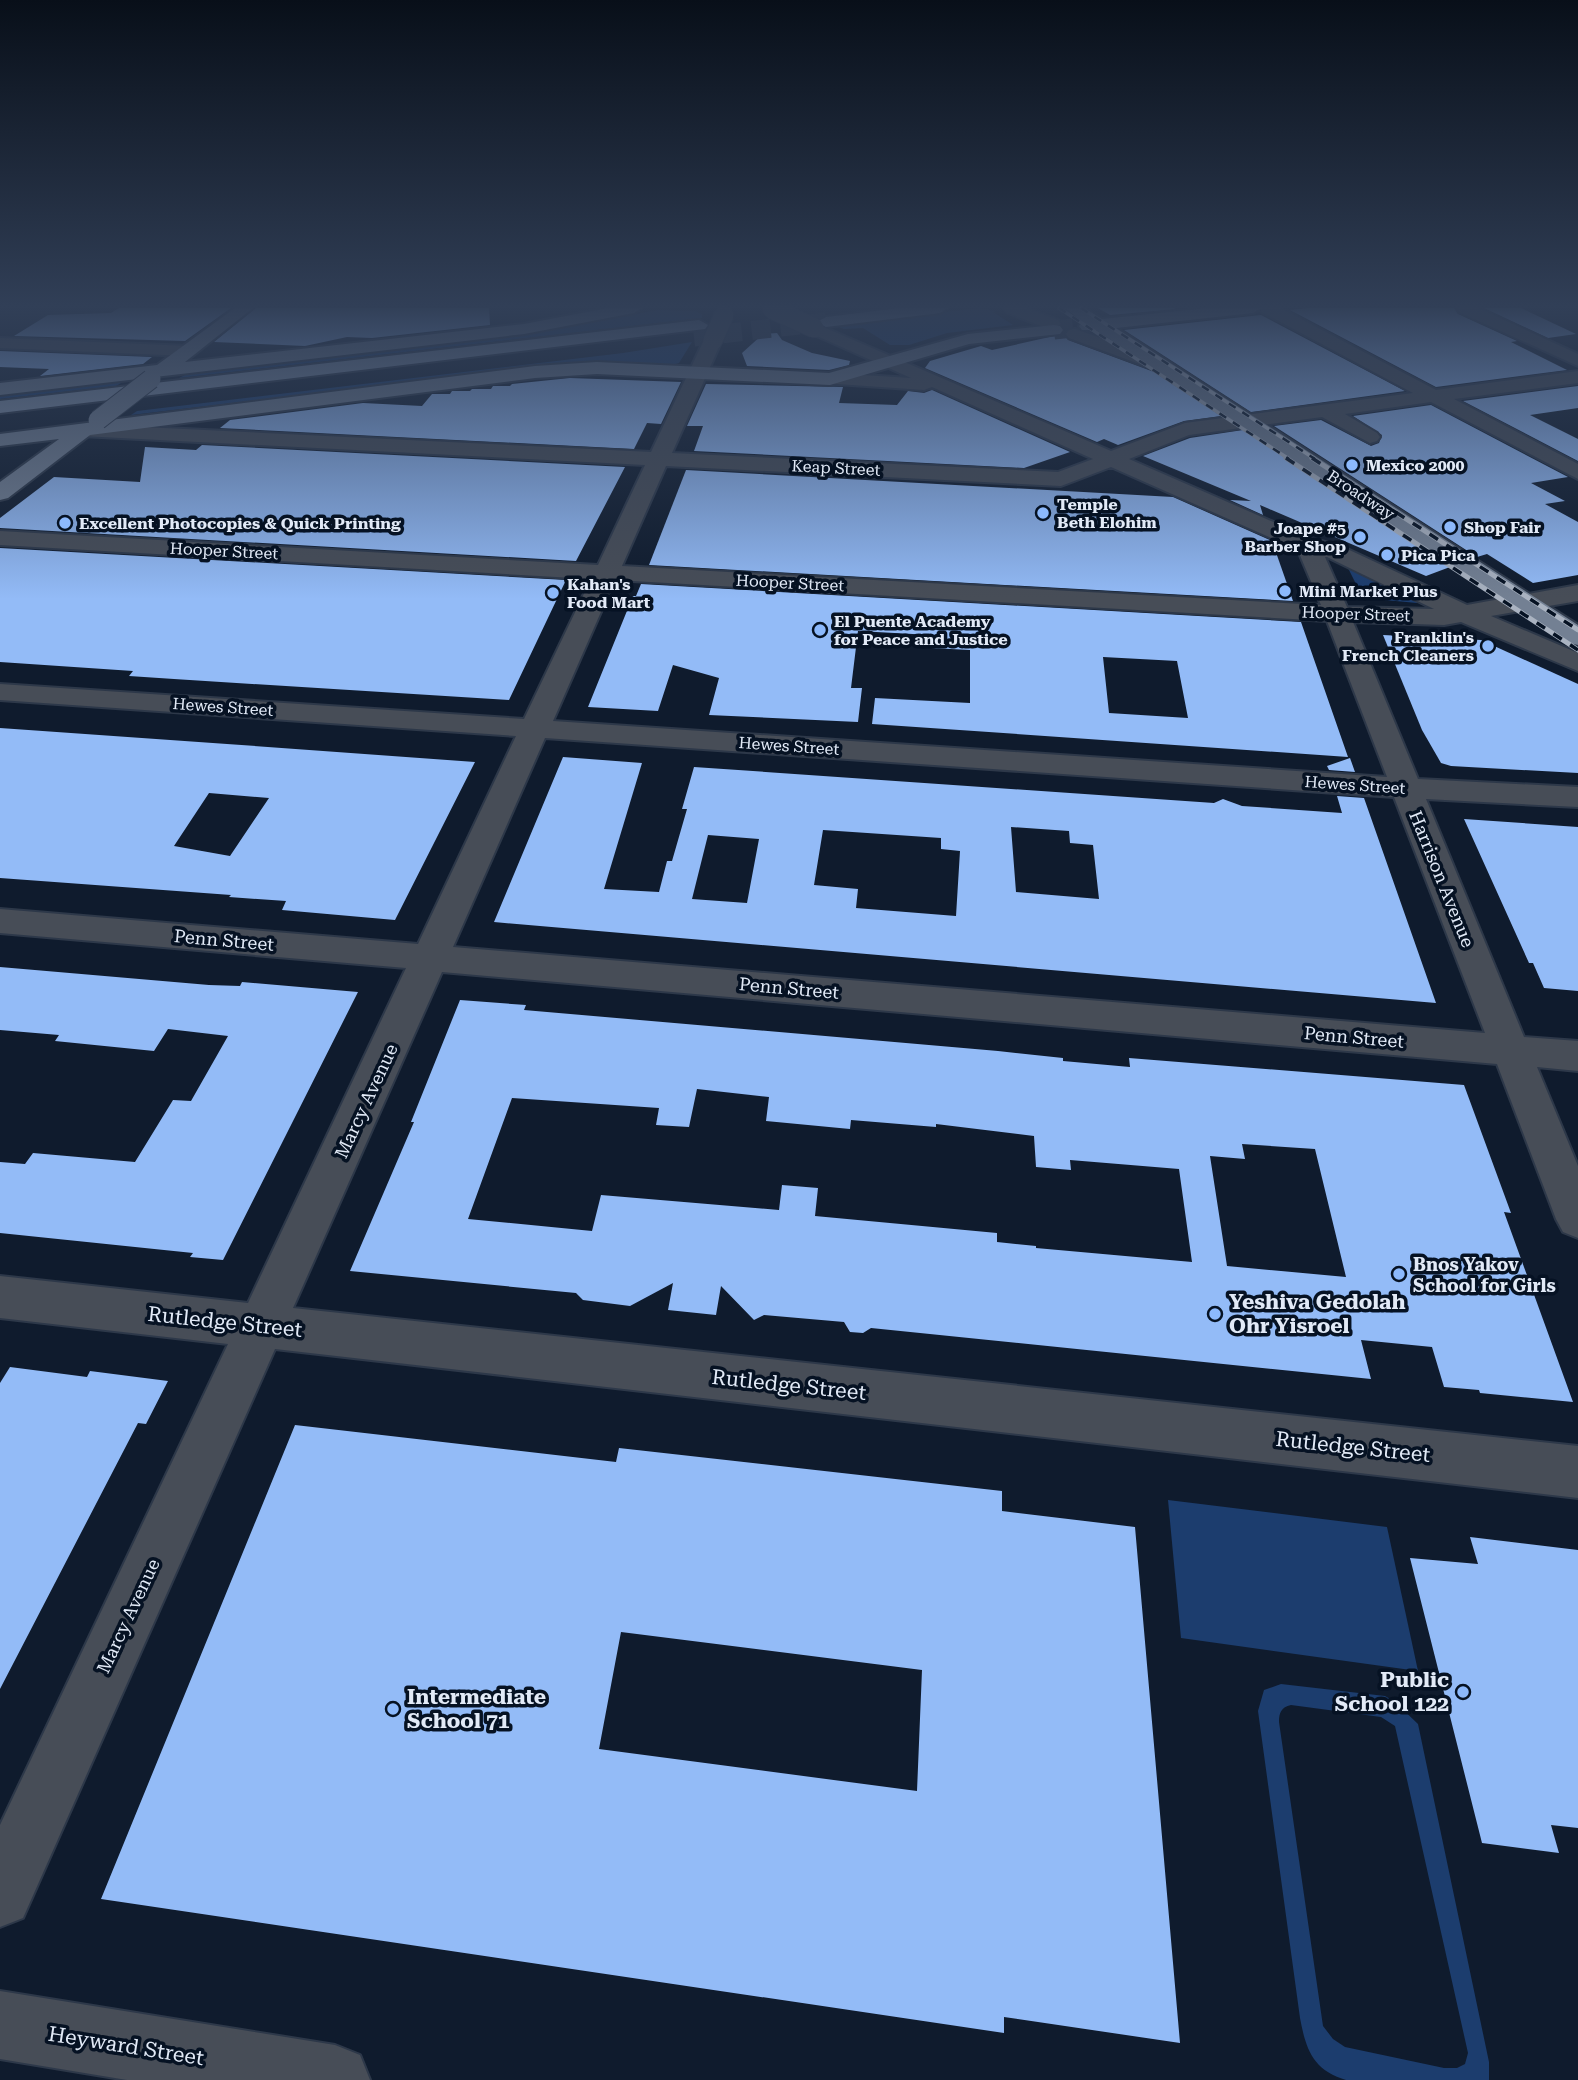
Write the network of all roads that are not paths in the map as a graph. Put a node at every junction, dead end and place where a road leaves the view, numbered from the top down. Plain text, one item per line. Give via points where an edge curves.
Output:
1 (19, 405) edge
2 (117, 405) edge
3 (129, 405) edge
4 (310, 405) edge
5 (681, 405) edge
6 (990, 405) edge
7 (1222, 405) edge
8 (1369, 405) edge
9 (1451, 405) edge
10 (0, 407) edge
11 (1326, 411) junction
12 (0, 421) edge
13 (1247, 421) junction
14 (90, 425) junction
15 (167, 426) junction
16 (1490, 426) junction
17 (1458, 431) dead end
18 (1370, 437) dead end
19 (0, 440) edge
20 (1113, 458) junction
21 (660, 459) junction
22 (1578, 473) edge
23 (0, 493) edge
24 (0, 538) edge
25 (1302, 543) junction
26 (607, 572) junction
27 (1578, 593) edge
28 (1526, 603) junction
29 (1466, 613) junction
30 (1337, 614) junction
31 (1578, 637) edge
32 (1578, 663) edge
33 (0, 692) edge
34 (536, 729) junction
35 (1405, 788) junction
36 (1578, 797) edge
37 (0, 921) edge
38 (431, 958) junction
39 (1510, 1050) junction
40 (1578, 1056) edge
41 (1578, 1219) edge
42 (0, 1297) edge
43 (262, 1326) junction
44 (1578, 1472) edge
45 (0, 1895) edge
46 (0, 2025) edge
47 (335, 2080) edge

1 - 10 highway
2 - 14 main road, bridge
3 - 12 highway
4 - 15 main road
5 - 21 street, Marcy Avenue
6 - 20 street
7 - 13 main road, Broadway
8 - 11 street, Keap Street
9 - 16 street
11 - 13 street, Keap Street
11 - 18 street
13 - 20 street, Keap Street via 1185,429
13 - 28 main road, Broadway
14 - 15 street, Keap Street
14 - 19 main road
14 - 23 main road
15 - 21 street, Keap Street
16 - 17 street
16 - 22 street
20 - 21 street, Keap Street via 1061,479
20 - 25 street
21 - 26 street, Marcy Avenue
24 - 26 street, Hooper Street
25 - 29 street via 1335,552
25 - 30 street, Harrison Avenue via 1310,550
26 - 30 street, Hooper Street
26 - 34 street, Marcy Avenue
27 - 28 street, Hooper Street
28 - 29 street, Hooper Street
28 - 31 main road, Broadway
29 - 30 street, Hooper Street via 1444,617
29 - 32 street
30 - 35 street, Harrison Avenue
33 - 34 street, Hewes Street
34 - 35 street, Hewes Street
34 - 38 street, Marcy Avenue
35 - 36 street, Hewes Street
35 - 39 street, Harrison Avenue
37 - 38 street, Penn Street
38 - 39 street, Penn Street
38 - 43 street, Marcy Avenue
39 - 40 street, Penn Street
39 - 41 street, Harrison Avenue
42 - 43 street, Rutledge Street
43 - 44 street, Rutledge Street
43 - 45 street, Marcy Avenue
46 - 47 street, Heyward Street

